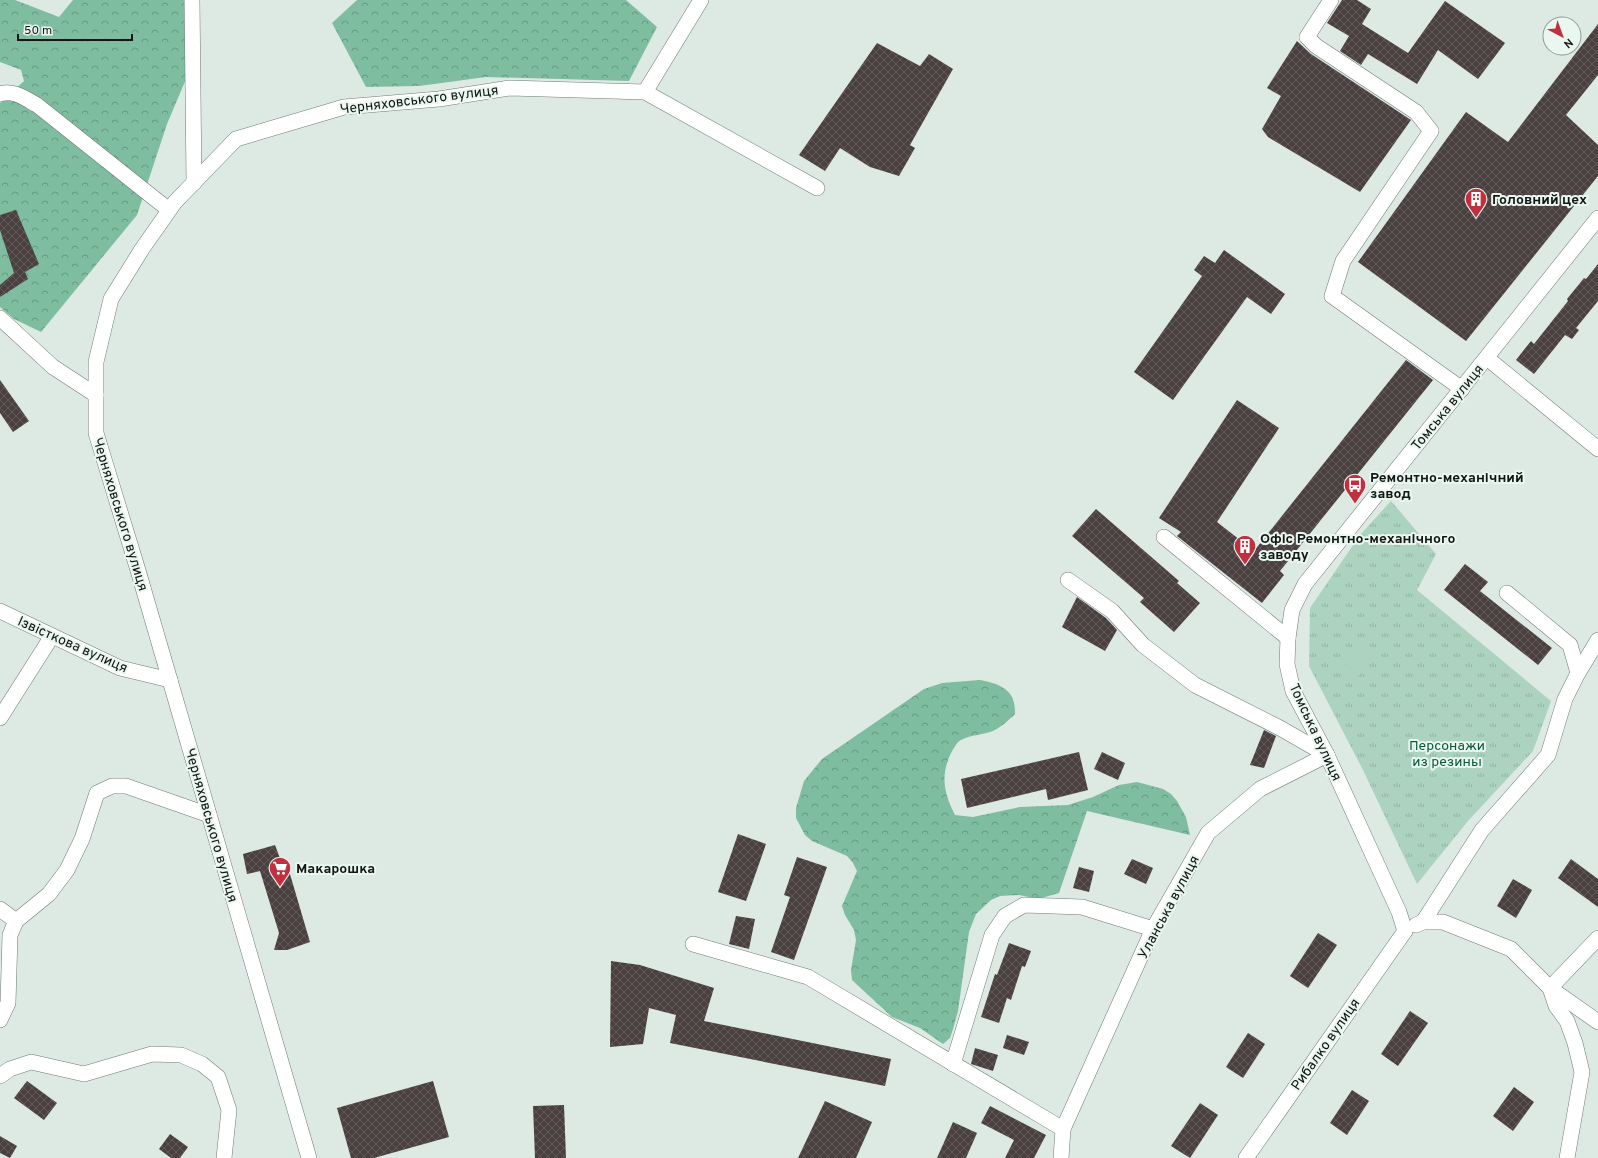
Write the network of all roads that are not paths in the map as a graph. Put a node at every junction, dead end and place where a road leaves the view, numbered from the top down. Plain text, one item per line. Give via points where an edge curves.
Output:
1 (192, 0) edge
2 (701, 0) edge
3 (1331, 0) edge
4 (645, 92) junction
5 (0, 94) edge
6 (194, 183) junction
7 (817, 188) dead end
8 (169, 210) junction
9 (1598, 218) edge
10 (0, 318) edge
11 (1487, 358) junction
12 (1462, 389) junction
13 (96, 395) junction
14 (1598, 449) edge
15 (1164, 537) dead end
16 (1068, 580) dead end
17 (1507, 593) dead end
18 (0, 611) edge
19 (52, 636) junction
20 (1288, 638) junction
21 (1598, 640) edge
22 (1578, 673) junction
23 (170, 680) junction
24 (0, 718) edge
25 (1327, 755) junction
26 (209, 815) junction
27 (0, 909) edge
28 (16, 920) junction
29 (1423, 922) junction
30 (1153, 929) junction
31 (1405, 931) junction
32 (1598, 938) edge
33 (693, 944) dead end
34 (1550, 988) junction
35 (0, 1020) edge
36 (1598, 1022) edge
37 (953, 1064) junction
38 (0, 1076) edge
39 (1063, 1129) junction
40 (224, 1158) edge
41 (309, 1158) edge
42 (1061, 1158) edge
43 (1246, 1158) edge
44 (1567, 1158) edge

1 - 6 street
2 - 4 street
3 - 12 street via 1307,36 1316,46 1416,112 1431,131 1343,261 1332,296
4 - 6 street, Черняховського вулиця via 510,88 439,99 344,106 236,139
4 - 7 street
5 - 8 street via 18,94 37,105
6 - 8 street, Черняховського вулиця
8 - 13 street, Черняховського вулиця via 111,299 96,362
9 - 11 street, Томська вулиця
10 - 13 street via 53,367
11 - 12 street, Томська вулиця
11 - 14 street
12 - 20 street, Томська вулиця via 1305,584 1292,610
13 - 23 street, Черняховського вулиця via 96,433
15 - 20 street
16 - 25 street via 1112,611 1143,645 1195,685
17 - 22 street via 1570,645
18 - 19 street, Iзвiсткова вулиця
19 - 23 street, Iзвiсткова вулиця via 120,668
19 - 24 street
20 - 25 street, Томська вулиця via 1287,664 1293,691
21 - 22 street
22 - 29 street via 1565,699 1548,755 1482,830
23 - 26 street, Черняховського вулиця
25 - 30 street, Уланська вулиця via 1260,789 1208,833
25 - 31 street, Томська вулиця via 1399,912
26 - 28 street via 126,786 112,786 97,793 82,839 67,870 49,894
26 - 41 street, Черняховського вулиця
27 - 28 street
28 - 35 street via 10,935 8,1003
29 - 31 street
29 - 34 street via 1443,922 1511,949
30 - 37 street via 1082,907 1024,904 1005,916 992,935
30 - 39 street, Уланська вулиця
31 - 43 street, Рибалко вулиця
32 - 34 street
33 - 37 street via 808,977
34 - 36 street
34 - 44 street via 1556,1006 1567,1022 1582,1072
37 - 39 street
38 - 40 street via 10,1069 31,1062 84,1074 152,1054 181,1055 202,1064 218,1077 229,1110
39 - 42 street, Уланська вулиця

